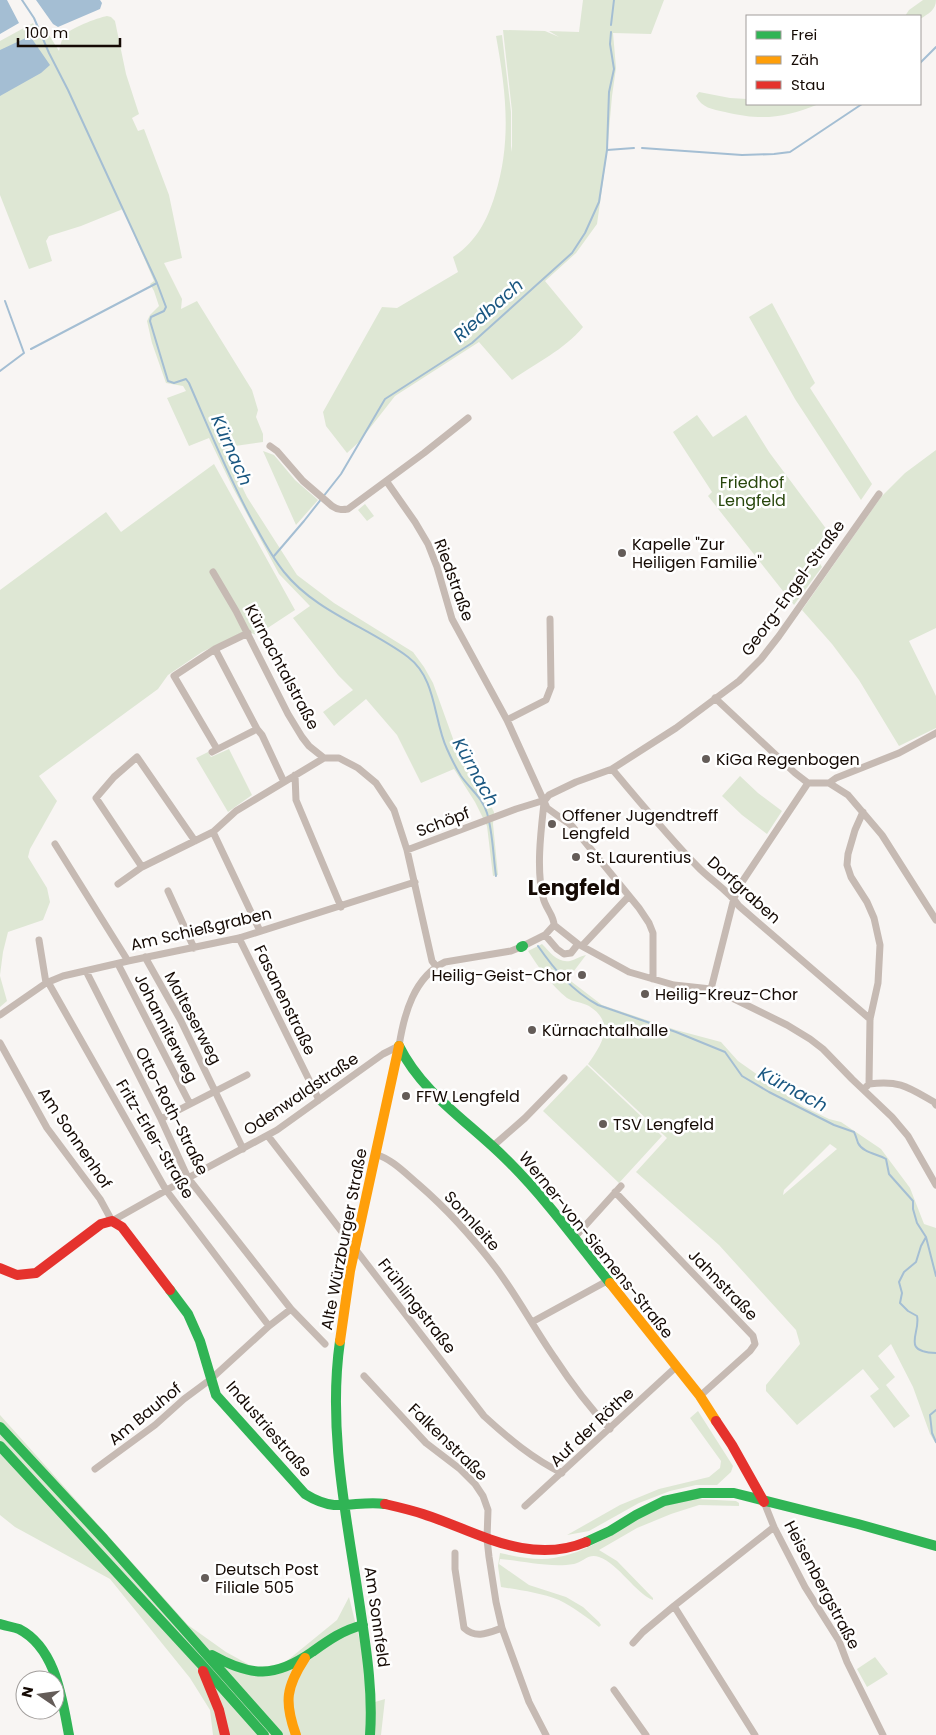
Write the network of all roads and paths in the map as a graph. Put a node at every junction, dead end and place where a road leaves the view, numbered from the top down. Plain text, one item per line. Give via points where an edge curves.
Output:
1 (468, 418) dead end
2 (270, 446) dead end
3 (386, 482) junction
4 (879, 494) dead end
5 (214, 572) dead end
6 (550, 619) dead end
7 (248, 633) junction
8 (215, 649) junction
9 (715, 698) junction
10 (507, 720) junction
11 (257, 729) junction
12 (936, 733) edge
13 (324, 758) junction
14 (612, 769) junction
15 (295, 775) junction
16 (284, 782) junction
17 (808, 783) junction
18 (829, 783) junction
19 (545, 800) junction
20 (863, 812) junction
21 (213, 832) junction
22 (195, 841) junction
23 (55, 844) dead end
24 (408, 850) junction
25 (142, 867) junction
26 (415, 882) junction
27 (118, 884) dead end
28 (168, 891) dead end
29 (629, 896) junction
30 (734, 898) junction
31 (341, 907) junction
32 (936, 920) edge
33 (554, 925) junction
34 (260, 931) junction
35 (545, 935) junction
36 (239, 938) junction
37 (39, 940) dead end
38 (580, 945) junction
39 (194, 948) junction
40 (146, 957) junction
41 (128, 961) junction
42 (118, 964) junction
43 (436, 966) junction
44 (86, 971) junction
45 (653, 979) junction
46 (47, 983) junction
47 (711, 989) junction
48 (0, 1015) edge
49 (870, 1019) junction
50 (0, 1043) edge
51 (399, 1046) junction
52 (409, 1064) junction
53 (394, 1071) junction
54 (247, 1075) dead end
55 (564, 1078) dead end
56 (866, 1086) junction
57 (215, 1092) junction
58 (319, 1100) junction
59 (190, 1104) junction
60 (936, 1105) edge
61 (161, 1119) junction
62 (268, 1136) junction
63 (493, 1146) junction
64 (243, 1149) junction
65 (375, 1154) junction
66 (188, 1178) junction
67 (936, 1185) edge
68 (621, 1186) dead end
69 (166, 1190) junction
70 (615, 1192) junction
71 (112, 1222) junction
72 (574, 1238) junction
73 (355, 1249) junction
74 (0, 1268) edge
75 (608, 1281) junction
76 (291, 1309) junction
77 (532, 1322) junction
78 (268, 1326) junction
79 (325, 1344) dead end
80 (676, 1367) junction
81 (364, 1376) dead end
82 (211, 1379) junction
83 (700, 1396) junction
84 (0, 1428) edge
85 (610, 1429) junction
86 (0, 1446) edge
87 (95, 1469) dead end
88 (562, 1473) junction
89 (764, 1502) junction
90 (346, 1504) junction
91 (525, 1506) dead end
92 (774, 1527) junction
93 (487, 1539) junction
94 (936, 1546) edge
95 (455, 1552) dead end
96 (674, 1606) junction
97 (0, 1624) edge
98 (363, 1625) junction
99 (502, 1628) junction
100 (633, 1643) dead end
101 (202, 1649) junction
102 (306, 1656) junction
103 (201, 1664) junction
104 (614, 1690) dead end
105 (69, 1735) edge
106 (225, 1735) edge
107 (264, 1735) edge
108 (278, 1735) edge
109 (296, 1735) edge
110 (370, 1735) edge
111 (546, 1735) edge
112 (646, 1735) edge
113 (755, 1735) edge
114 (883, 1735) edge

1 - 3 street
2 - 3 street via 303,481 337,509 348,509
3 - 10 street, Riedstraße via 428,544 452,619
4 - 9 street, Georg-Engel-Straße via 762,659
5 - 7 street, Kürnachtalstraße
6 - 10 street via 549,694 546,700
7 - 8 street
7 - 13 street, Kürnachtalstraße via 288,714 309,746
8 - 11 street
8 - 11 street via 174,676 215,751
9 - 14 street, Georg-Engel-Straße via 676,728
9 - 17 street
10 - 19 street, Riedstraße
11 - 16 street
12 - 18 street
13 - 15 street
13 - 24 street via 340,758 376,783 394,810
14 - 19 street, Georg-Engel-Straße via 576,782
14 - 30 street, Dorfgraben via 698,868
15 - 16 street
15 - 31 street via 296,800
16 - 21 street via 236,810
17 - 18 street
17 - 30 street
18 - 20 street via 848,795
19 - 24 street, Schöpf
19 - 29 street via 547,808 579,833
19 - 33 street via 540,848 541,882
20 - 32 street via 882,835
20 - 49 street via 847,865 874,918 880,945 878,982
21 - 22 street
21 - 34 street
22 - 25 street
22 - 25 street via 137,757 96,798
23 - 41 street
24 - 26 street
25 - 27 street
26 - 31 street, Am Schießgraben
26 - 43 street via 432,961
28 - 39 street
29 - 38 street
29 - 45 street via 653,934
30 - 47 street
30 - 49 street, Dorfgraben via 739,906
31 - 34 street, Am Schießgraben
33 - 35 street
33 - 38 street
34 - 36 street, Am Schießgraben
35 - 38 street via 564,954 571,953
35 - 43 street via 511,951
36 - 39 street, Am Schießgraben
36 - 58 street, Fasanenstraße
37 - 46 street
38 - 45 street via 629,972
39 - 40 street, Am Schießgraben
40 - 41 street, Am Schießgraben
40 - 57 street, Malteserweg
41 - 42 street, Am Schießgraben
42 - 44 street, Am Schießgraben
42 - 59 street, Johanniterweg
43 - 51 street via 418,986 411,1000
44 - 46 street, Am Schießgraben
44 - 61 street, Otto-Roth-Straße
45 - 47 street
46 - 48 street, Am Schießgraben
46 - 69 street, Fritz-Erler-Straße
47 - 56 street via 810,1038 852,1079
49 - 56 street
50 - 71 street, Am Sonnenhof via 47,1128 100,1199
51 - 52 main road, Werner-von-Siemens-Straße
51 - 53 main road, Alte Würzburger Straße
51 - 58 street, Odenwaldstraße
52 - 53 main road
52 - 63 main road, Werner-von-Siemens-Straße via 422,1082
53 - 65 main road, Alte Würzburger Straße
54 - 57 street
55 - 63 street
56 - 60 street via 898,1083
56 - 67 street via 908,1136
57 - 59 street
57 - 64 street, Malteserweg
58 - 62 street, Odenwaldstraße
59 - 61 street
61 - 66 street, Otto-Roth-Straße
62 - 64 street, Odenwaldstraße
62 - 73 street, Frühlingstraße
63 - 72 main road, Werner-von-Siemens-Straße
64 - 66 street, Odenwaldstraße
65 - 73 main road, Alte Würzburger Straße
65 - 77 street, Sonnleite via 399,1167 461,1226 496,1267
66 - 69 street, Odenwaldstraße
66 - 76 street, Otto-Roth-Straße
68 - 70 street
69 - 71 street, Odenwaldstraße
69 - 78 street, Fritz-Erler-Straße
70 - 72 street
70 - 83 street, Jahnstraße via 753,1336 755,1344 750,1351
71 - 74 main road via 92,1229 36,1273 22,1276
71 - 82 main road, Industriestraße via 122,1227 188,1314
72 - 75 main road, Werner-von-Siemens-Straße
73 - 88 street, Frühlingstraße via 484,1416 522,1448
73 - 90 main road, Alte Würzburger Straße via 339,1348 336,1401 336,1442
75 - 77 street
75 - 80 main road, Werner-von-Siemens-Straße
76 - 78 street, Am Bauhof
76 - 79 street, Otto-Roth-Straße
77 - 85 street, Sonnleite via 573,1385
78 - 82 street, Am Bauhof
80 - 83 main road, Werner-von-Siemens-Straße
80 - 85 street, Auf der Röthe
81 - 93 street, Falkenstraße via 426,1443 460,1468 475,1484 488,1510
82 - 87 street, Am Bauhof
82 - 90 main road, Industriestraße via 216,1395 306,1494 322,1503
83 - 89 main road, Werner-von-Siemens-Straße
84 - 101 main road
85 - 88 street, Auf der Röthe
86 - 103 main road
88 - 91 street, Auf der Röthe
89 - 92 street, Heisenbergstraße
89 - 93 main road, Industriestraße via 734,1493 682,1496 644,1510 610,1531 580,1544 549,1550 518,1548
89 - 94 main road
90 - 93 main road, Industriestraße via 385,1504 423,1514
90 - 98 main road, Am Sonnfeld
92 - 96 street
92 - 114 street, Heisenbergstraße via 805,1587 839,1642
93 - 99 street, Falkenstraße
95 - 99 street via 464,1628 483,1634
96 - 100 street
96 - 113 street
97 - 105 main road via 10,1625 35,1638 60,1689
98 - 102 main road via 338,1632
98 - 110 main road, Am Sonnfeld via 372,1708
99 - 111 street, Falkenstraße via 529,1702
101 - 102 main road via 240,1670 254,1673 282,1670
101 - 108 main road
102 - 109 main road via 289,1685 289,1718
103 - 106 main road
103 - 107 main road
104 - 112 street

